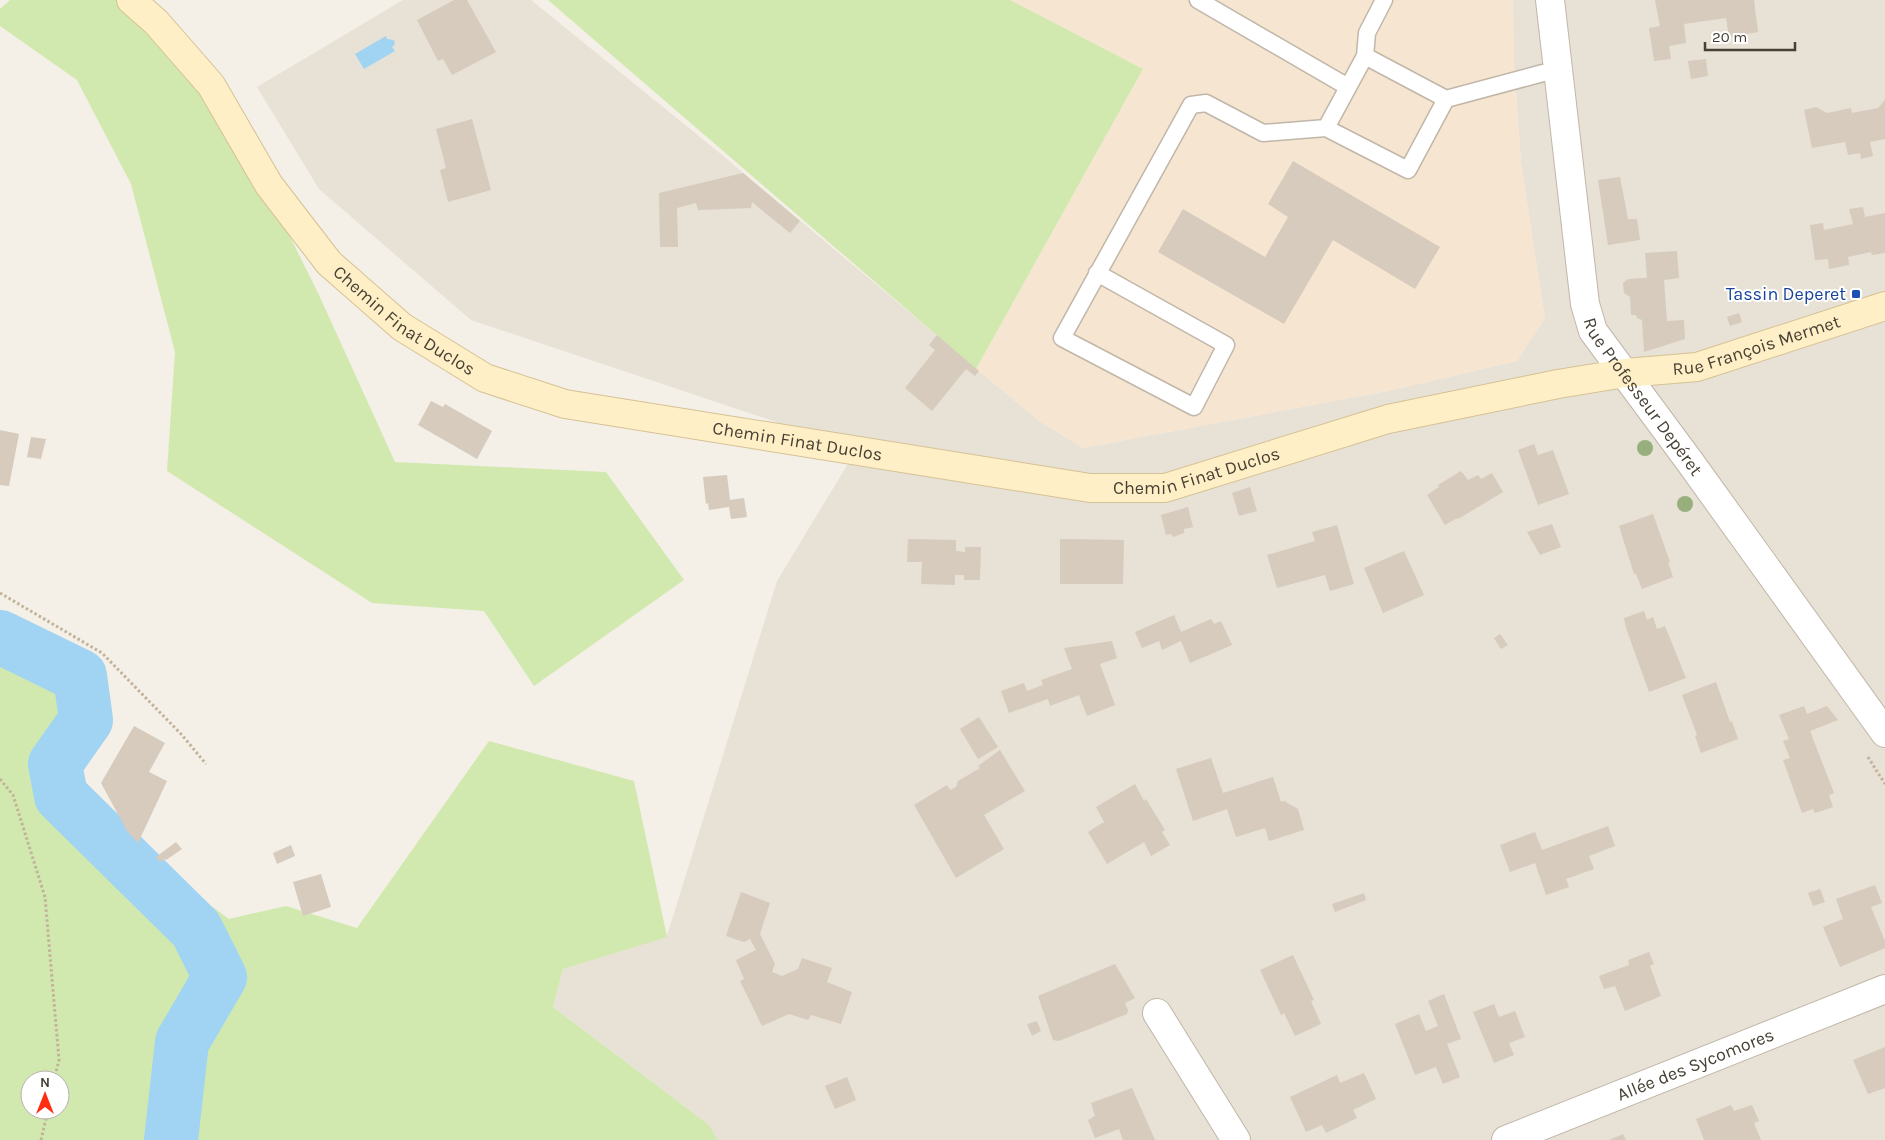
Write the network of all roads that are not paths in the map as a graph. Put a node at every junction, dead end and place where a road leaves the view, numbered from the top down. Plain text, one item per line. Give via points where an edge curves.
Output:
1 (131, 0) edge
2 (1198, 0) edge
3 (1384, 0) edge
4 (1550, 0) edge
5 (1365, 56) junction
6 (1557, 72) junction
7 (1348, 86) junction
8 (1446, 98) junction
9 (1326, 128) junction
10 (1097, 273) junction
11 (1885, 306) edge
12 (1625, 373) junction
13 (1885, 733) edge
14 (1885, 989) edge
15 (1157, 1013) dead end
16 (1236, 1140) edge
17 (1506, 1140) edge

1 - 12 main road, Chemin Finat Duclos via 156,22 211,84 270,185 329,263 402,327 485,378 565,404 1090,488 1165,488 1388,419
2 - 7 lane
3 - 5 lane via 1367,33
4 - 6 street, Rue Professeur Depéret
5 - 7 lane
5 - 8 lane
6 - 8 lane
6 - 12 street, Rue Professeur Depéret via 1585,304 1593,331
7 - 9 lane
8 - 9 lane via 1408,170
9 - 10 lane via 1263,133 1206,103 1191,105
10 - 10 lane via 1062,338 1194,407 1226,345
11 - 12 main road, Rue François Mermet via 1697,367
12 - 13 street, Rue Professeur Depéret
14 - 17 street, Allée des Sycomores
15 - 16 street

